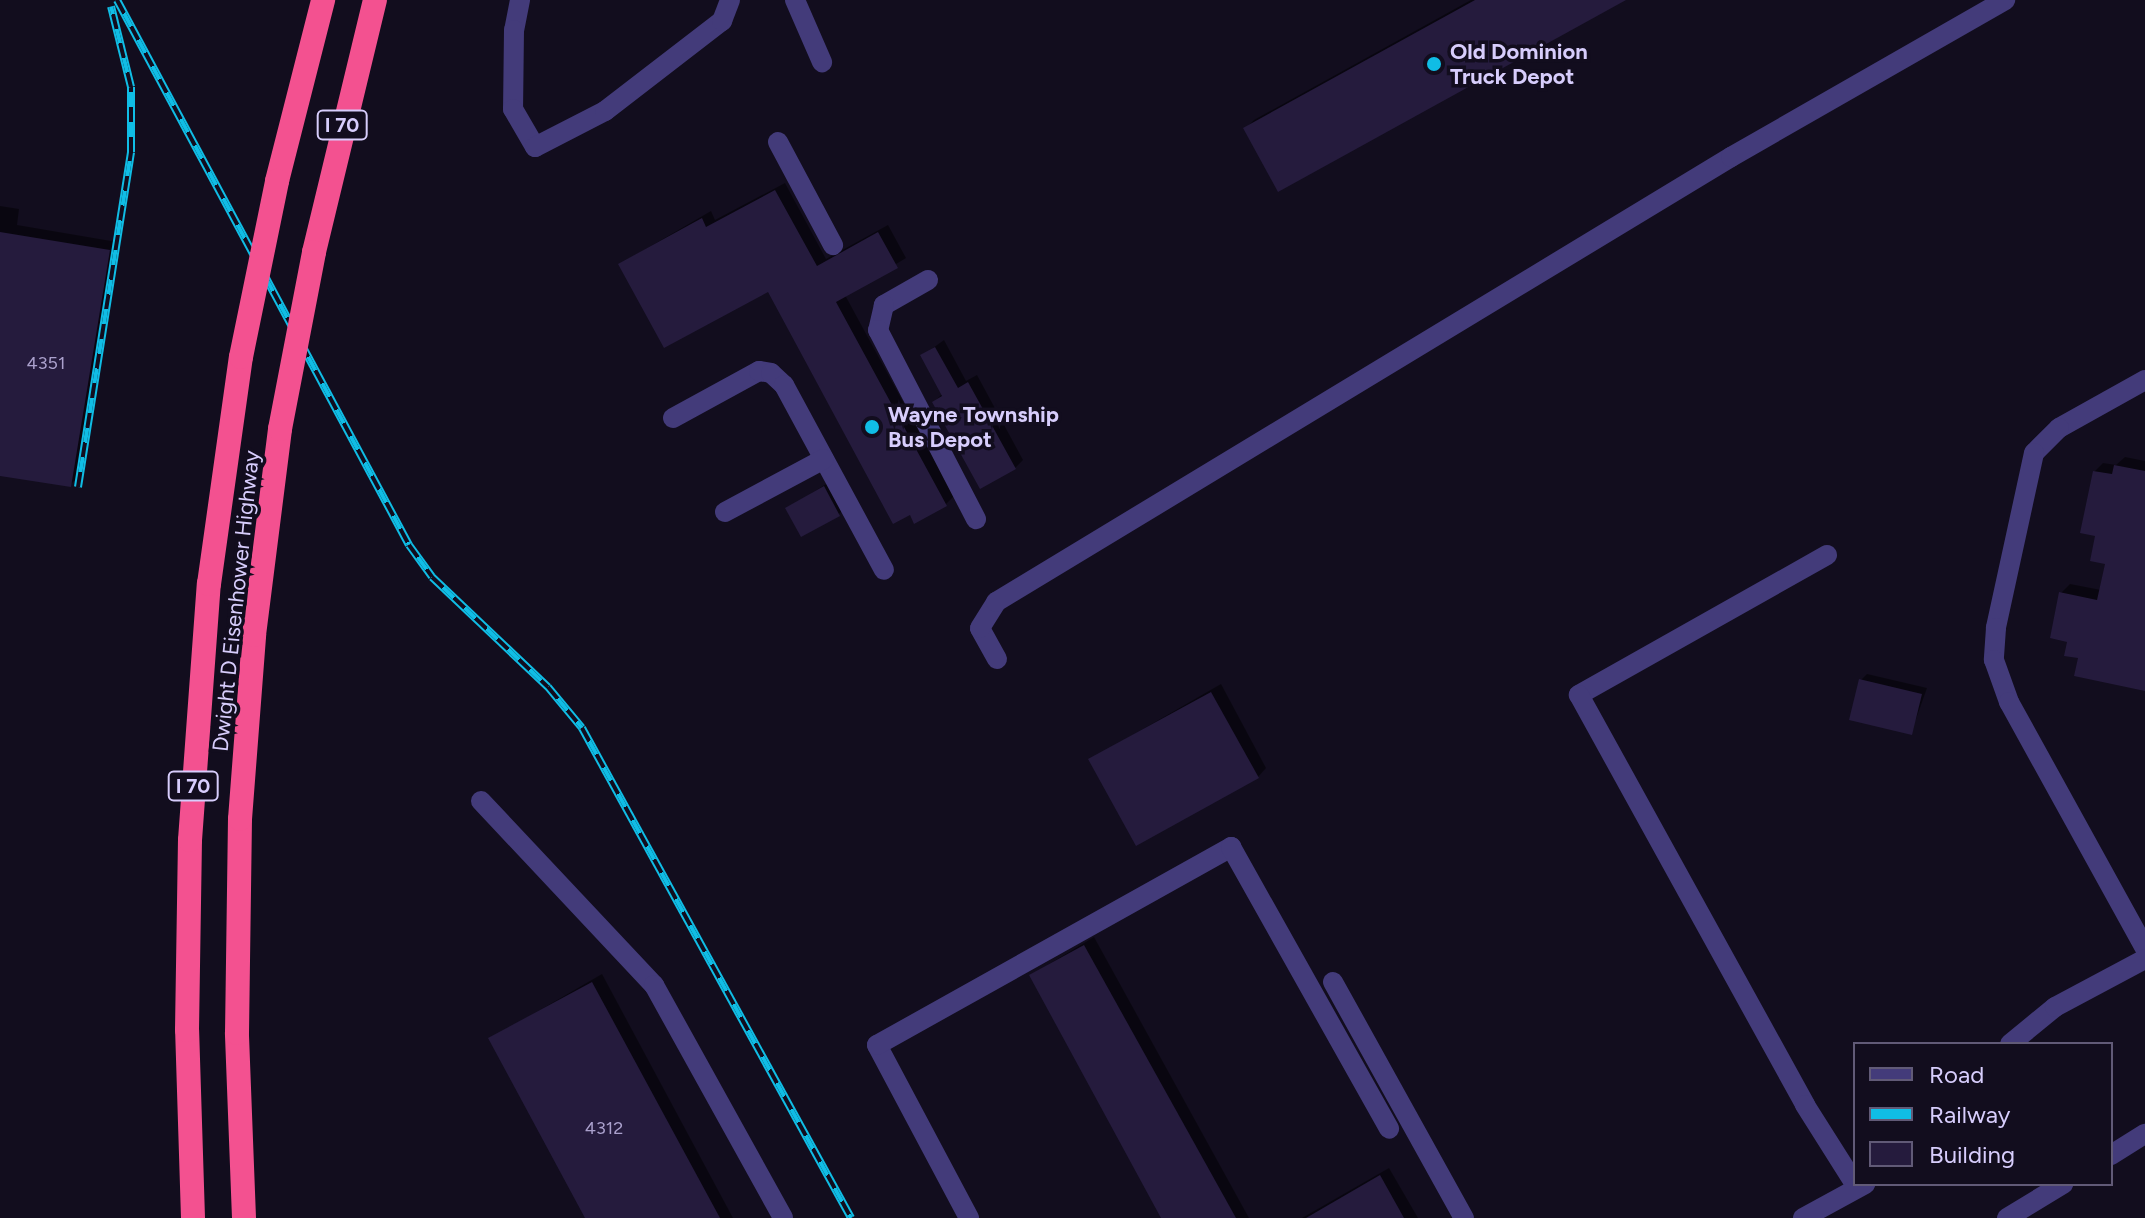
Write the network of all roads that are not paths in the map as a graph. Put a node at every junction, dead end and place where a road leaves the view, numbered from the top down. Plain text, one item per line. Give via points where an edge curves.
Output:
1 (323, 0) edge
2 (375, 0) edge
3 (520, 0) edge
4 (730, 0) edge
5 (795, 0) edge
6 (2005, 0) edge
7 (822, 62) dead end
8 (778, 142) dead end
9 (833, 245) dead end
10 (928, 280) dead end
11 (2145, 380) edge
12 (673, 418) dead end
13 (824, 459) junction
14 (725, 512) dead end
15 (976, 519) dead end
16 (1827, 555) dead end
17 (884, 570) dead end
18 (997, 659) dead end
19 (481, 801) dead end
20 (2145, 948) edge
21 (2145, 959) edge
22 (1333, 982) dead end
23 (2012, 1042) edge
24 (1389, 1129) dead end
25 (2145, 1134) edge
26 (2113, 1154) edge
27 (1853, 1177) edge
28 (1856, 1186) edge
29 (2060, 1186) edge
30 (193, 1218) edge
31 (244, 1218) edge
32 (783, 1218) edge
33 (969, 1218) edge
34 (1464, 1218) edge
35 (1803, 1218) edge
36 (2007, 1218) edge

1 - 30 highway, Dwight D Eisenhower Highway / I 70, bridge via 277,181 241,357 209,584 190,840 187,1018
2 - 31 highway, Dwight D Eisenhower Highway / I 70, bridge via 314,252 280,429 256,619 240,819 237,1018
3 - 4 street via 514,30 513,109 535,147 605,111 722,21
5 - 7 street
6 - 18 street via 1731,157 996,602 980,628
8 - 9 street
10 - 15 street via 884,305 878,330
11 - 20 street via 2059,428 2034,453 1996,628 1994,660 2009,702
12 - 13 street via 759,371 771,373 784,385
13 - 14 street
13 - 17 street
16 - 27 street via 1579,695 1805,1105
19 - 32 street via 654,985
21 - 23 street via 2055,1007
22 - 34 street
24 - 33 street via 1231,847 877,1045
25 - 26 street
28 - 35 street
29 - 36 street

